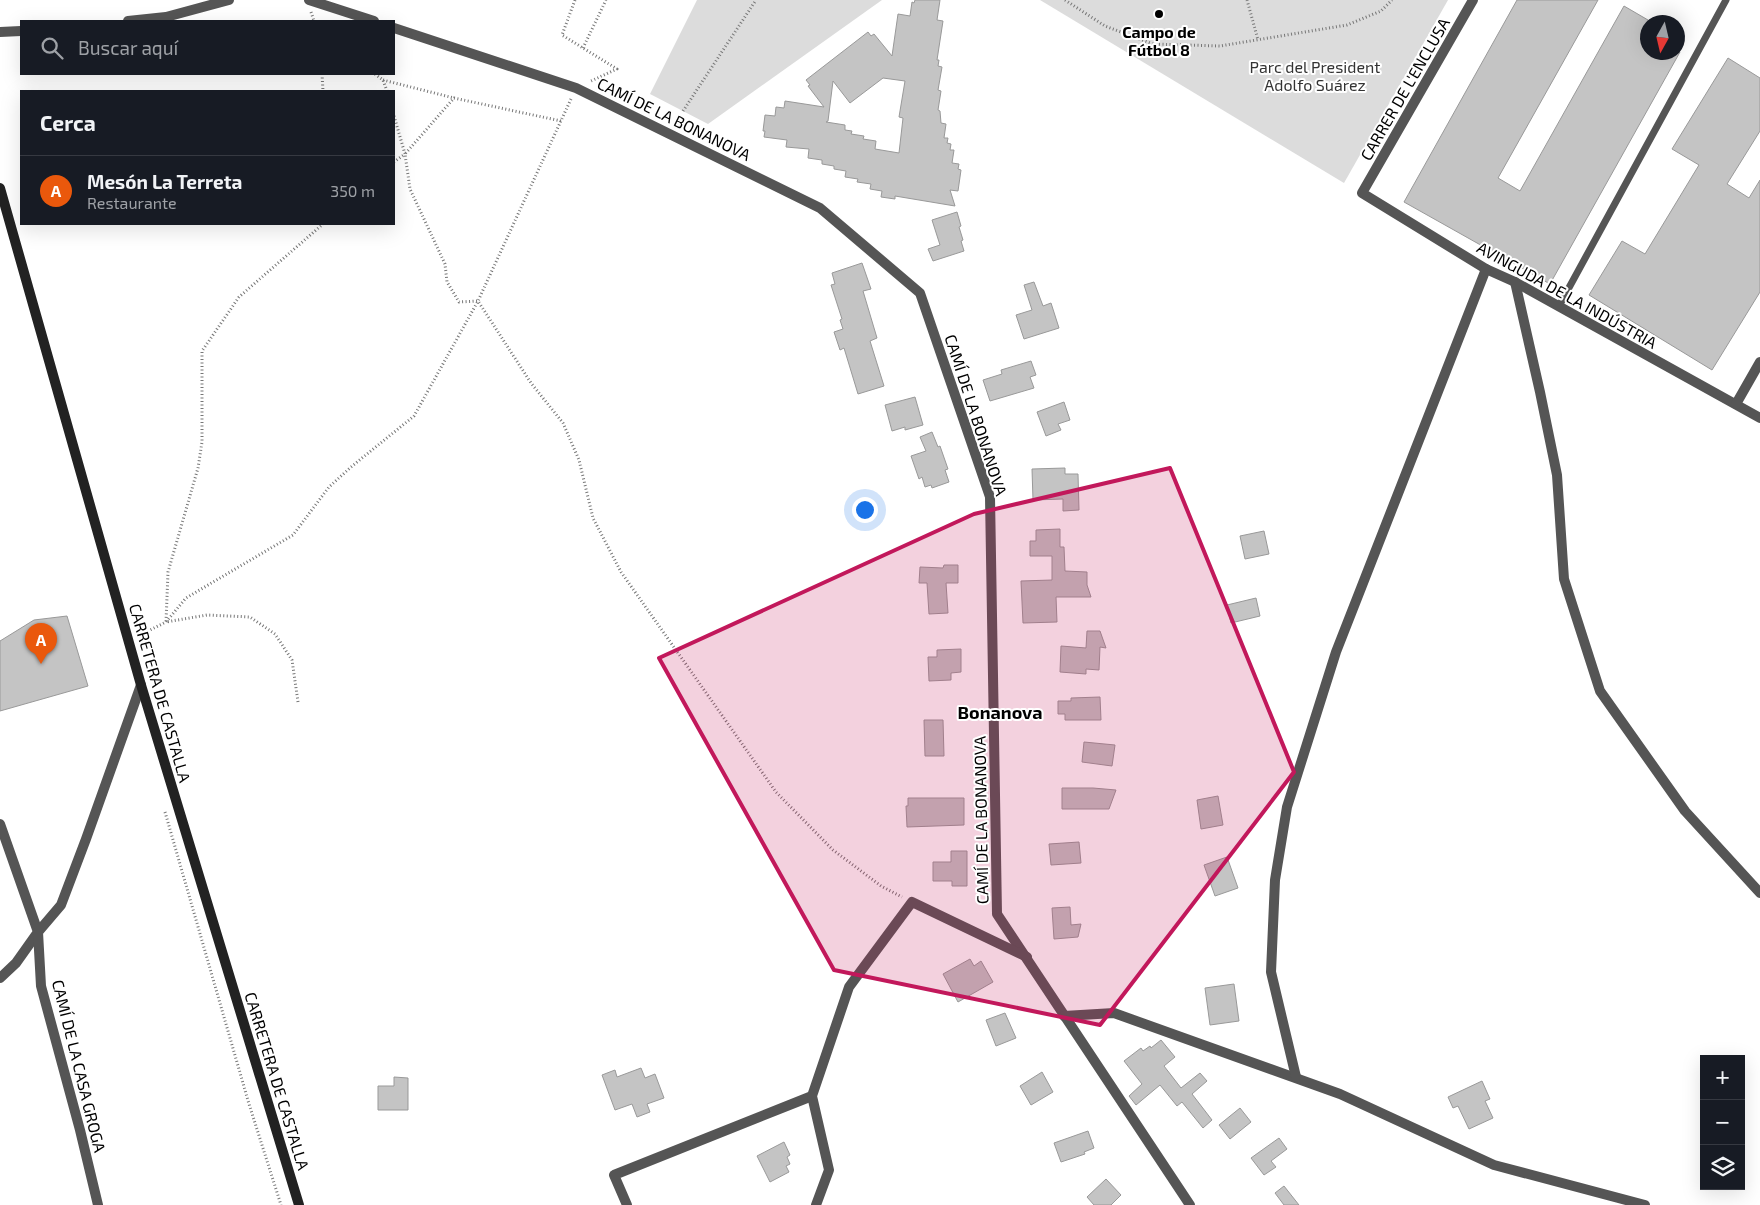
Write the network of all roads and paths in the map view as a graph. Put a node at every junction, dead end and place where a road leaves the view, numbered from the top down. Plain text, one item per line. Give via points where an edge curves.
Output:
1 (229, 0) edge
2 (309, 0) edge
3 (575, 0) edge
4 (606, 0) edge
5 (756, 0) edge
6 (1065, 0) edge
7 (1247, 0) edge
8 (1392, 0) edge
9 (1474, 0) edge
10 (1726, 0) edge
11 (138, 20) edge
12 (371, 20) edge
13 (395, 28) edge
14 (20, 31) edge
15 (0, 32) edge
16 (1258, 40) junction
17 (583, 48) junction
18 (322, 75) edge
19 (376, 75) edge
20 (383, 80) junction
21 (576, 88) junction
22 (323, 90) edge
23 (387, 90) edge
24 (454, 98) junction
25 (684, 111) dead end
26 (395, 119) edge
27 (561, 121) junction
28 (405, 154) junction
29 (395, 161) edge
30 (0, 188) edge
31 (1362, 193) joint
32 (322, 225) edge
33 (1486, 269) junction
34 (1514, 282) junction
35 (478, 301) junction
36 (1559, 306) junction
37 (1760, 362) edge
38 (1736, 404) junction
39 (1760, 418) edge
40 (166, 622) junction
41 (130, 641) junction
42 (141, 685) junction
43 (298, 702) dead end
44 (164, 810) dead end
45 (0, 824) edge
46 (1760, 893) edge
47 (912, 902) junction
48 (38, 932) junction
49 (1028, 958) junction
50 (0, 978) edge
51 (1064, 1016) junction
52 (1296, 1077) junction
53 (812, 1096) junction
54 (98, 1205) edge
55 (281, 1205) edge
56 (299, 1205) edge
57 (627, 1205) edge
58 (816, 1205) edge
59 (1190, 1205) edge
60 (1645, 1205) edge

1 - 11 street via 166,17
2 - 12 street
3 - 17 path via 562,35
4 - 17 path
5 - 25 path
6 - 16 path via 1105,26 1153,44 1220,46
7 - 16 path
8 - 16 path via 1381,11 1347,25
9 - 31 street, CARRER DE L'ENCLUSA
10 - 36 lane
13 - 21 street, CAMÍ DE LA BONANOVA
14 - 15 street
17 - 21 path via 616,69
18 - 22 path
19 - 20 path
20 - 23 path
20 - 24 path
21 - 27 path
21 - 49 street, CAMÍ DE LA BONANOVA via 820,208 920,293 990,496 997,914
24 - 27 path
24 - 28 path
26 - 28 path
27 - 35 path
28 - 29 path
28 - 35 path via 410,189 445,264 447,282 458,302
30 - 41 main road, CARRETERA DE CASTALLA
31 - 33 street, AVINGUDA DE LA INDÚSTRIA
32 - 40 path via 239,297 202,351 202,442 198,468 168,572
33 - 34 street, AVINGUDA DE LA INDÚSTRIA
33 - 52 street via 1336,652 1287,807 1275,880 1271,972
34 - 36 street, AVINGUDA DE LA INDÚSTRIA
34 - 46 street via 1557,475 1564,579 1600,691 1685,811
35 - 40 path via 414,416 330,487 293,535 186,598
35 - 47 path via 531,384 563,423 579,460 593,518 621,572 776,792 833,850 881,886
36 - 38 street, AVINGUDA DE LA INDÚSTRIA
37 - 38 street
38 - 39 street, AVINGUDA DE LA INDÚSTRIA
40 - 41 path
40 - 43 path via 207,615 250,617 275,634 292,660
41 - 42 main road, CARRETERA DE CASTALLA
42 - 48 street via 61,905
42 - 56 main road, CARRETERA DE CASTALLA
44 - 55 path
45 - 48 street, CAMÍ DE LA CASA GROGA
47 - 49 street
47 - 53 street via 849,988
48 - 50 street via 16,963
48 - 54 street, CAMÍ DE LA CASA GROGA via 41,986
49 - 51 street, CAMÍ DE LA BONANOVA
51 - 52 street via 1114,1013
51 - 59 street, CAMÍ DE LA BONANOVA
52 - 60 street via 1494,1165
53 - 57 street via 614,1175
53 - 58 street via 829,1170

